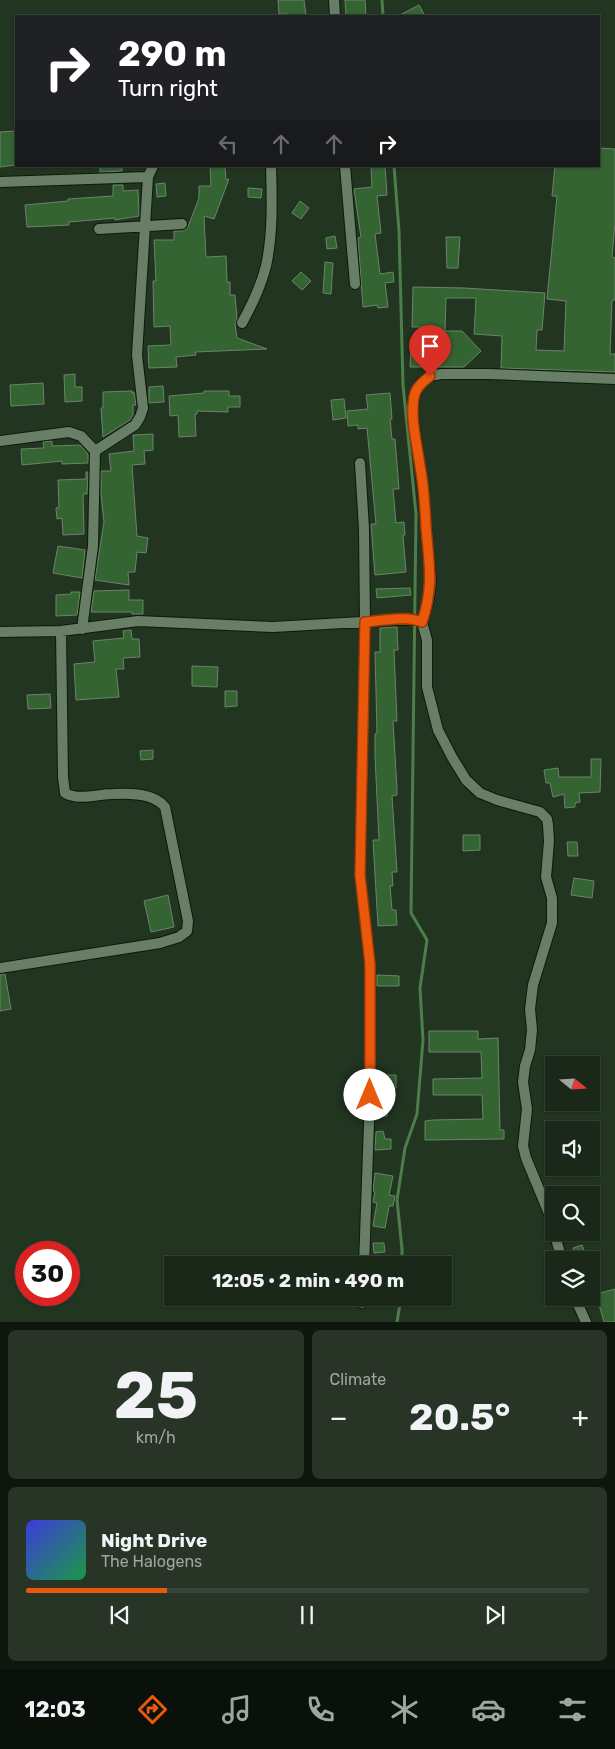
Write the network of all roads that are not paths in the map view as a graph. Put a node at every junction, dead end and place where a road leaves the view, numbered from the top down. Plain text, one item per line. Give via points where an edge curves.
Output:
1 (334, 0) edge
2 (334, 15) edge
3 (153, 167) edge
4 (271, 167) edge
5 (345, 167) edge
6 (148, 177) junction
7 (0, 182) edge
8 (182, 224) dead end
9 (146, 227) junction
10 (99, 230) dead end
11 (354, 284) dead end
12 (242, 323) dead end
13 (615, 379) edge
14 (0, 441) edge
15 (95, 451) junction
16 (360, 463) dead end
17 (419, 621) junction
18 (365, 622) junction
19 (82, 629) junction
20 (61, 631) junction
21 (0, 632) edge
22 (0, 968) edge
23 (545, 1205) edge
24 (364, 1256) edge
25 (579, 1306) edge
26 (586, 1322) edge

1 - 2 street
3 - 6 street
4 - 12 street via 272,208 266,266
5 - 11 street
6 - 7 street
6 - 9 street
8 - 9 street
9 - 10 street
9 - 15 street via 137,354 143,408 135,425
13 - 17 street via 441,374 430,376 421,383 414,396 413,418 431,582 428,603
14 - 15 street via 69,432 81,436
15 - 19 street via 93,546
16 - 18 street
17 - 18 street
17 - 23 street via 427,640 427,687 438,730 466,780 480,793 540,812 547,819 546,877 552,898 552,922 533,985 530,1050 523,1082 527,1109 526,1158
18 - 19 street via 273,627 138,622
18 - 24 street via 360,875 370,964 370,1095
19 - 20 street
20 - 21 street
20 - 22 street via 65,793 76,796 152,796 160,801 165,807 188,931 179,938 160,943
25 - 26 street

